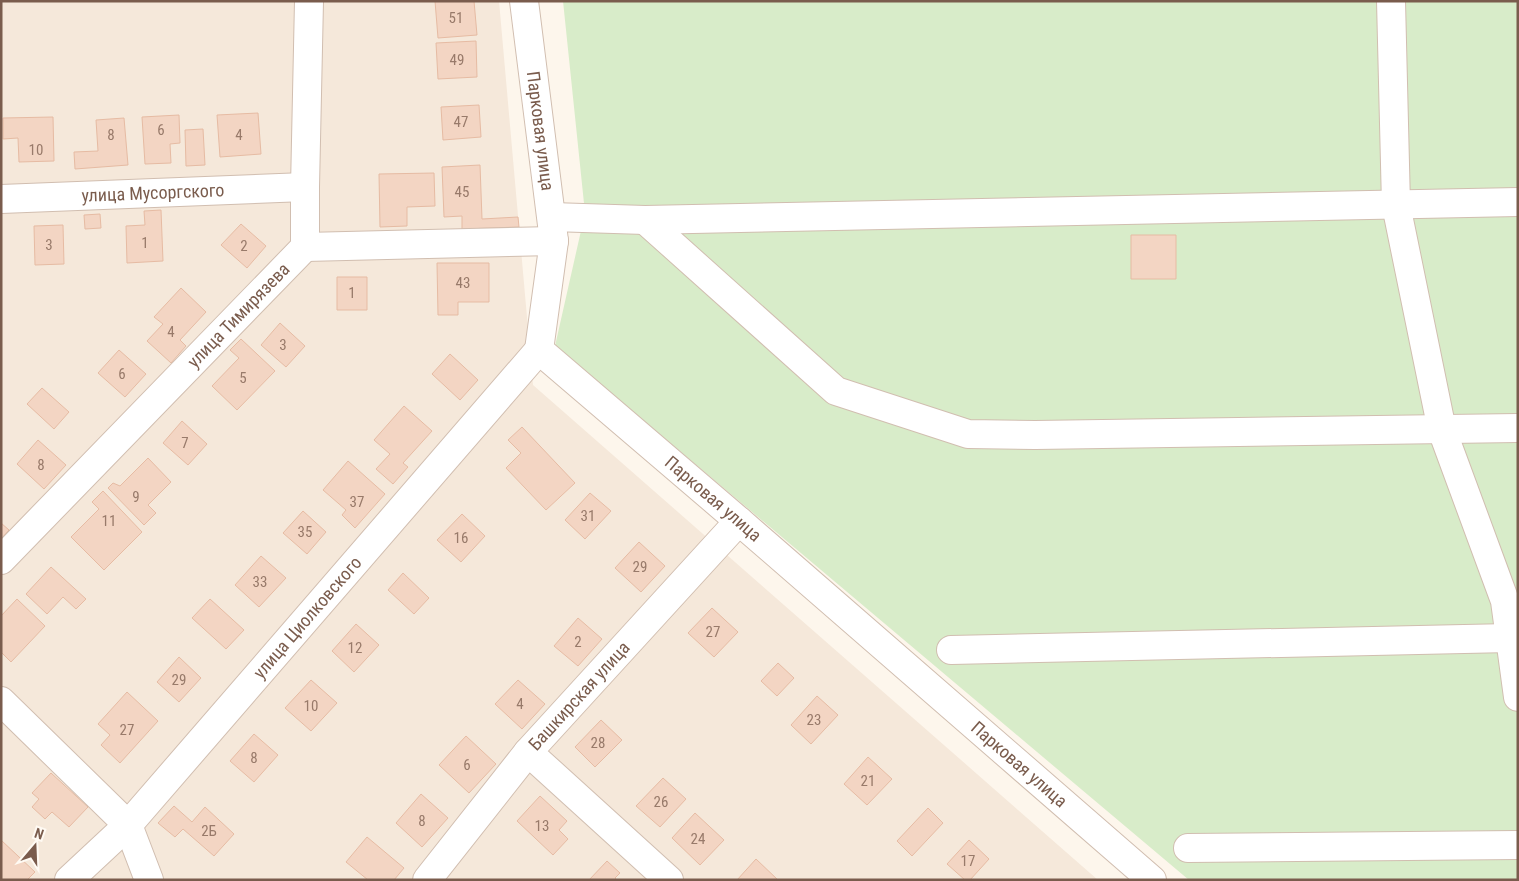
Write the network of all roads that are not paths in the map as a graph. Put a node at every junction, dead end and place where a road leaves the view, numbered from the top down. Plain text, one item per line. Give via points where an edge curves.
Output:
1 (309, 1) edge
2 (524, 1) edge
3 (1391, 1) edge
4 (305, 187) junction
5 (1, 199) edge
6 (1518, 202) edge
7 (1396, 204) junction
8 (645, 220) junction
9 (553, 229) junction
10 (305, 247) junction
11 (539, 350) junction
12 (1518, 428) edge
13 (1442, 430) junction
14 (739, 521) junction
15 (1, 560) edge
16 (1510, 638) junction
17 (951, 650) dead end
18 (1518, 697) edge
19 (1, 701) edge
20 (528, 752) junction
21 (128, 825) junction
22 (1518, 845) edge
23 (1188, 848) dead end
24 (69, 880) edge
25 (149, 880) edge
26 (427, 880) edge
27 (669, 880) edge
28 (1152, 880) edge

1 - 4 street, улица Тимирязева
2 - 9 street, Парковая улица
3 - 7 street
4 - 5 street, улица Мусоргского
4 - 10 street, улица Тимирязева
6 - 7 street
7 - 8 street
7 - 13 street
8 - 9 street
8 - 13 street via 836,391 968,434 1035,436
9 - 10 street
9 - 11 street, Парковая улица
10 - 15 street, улица Тимирязева
11 - 14 street, Парковая улица
11 - 21 street, улица Циолковского
12 - 13 street
13 - 16 street via 1505,601
14 - 20 street, Башкирская улица
14 - 28 street, Парковая улица
16 - 17 street
16 - 18 street
19 - 21 street
20 - 26 street, Башкирская улица
20 - 27 street
21 - 24 street, улица Циолковского
21 - 25 street
22 - 23 street

